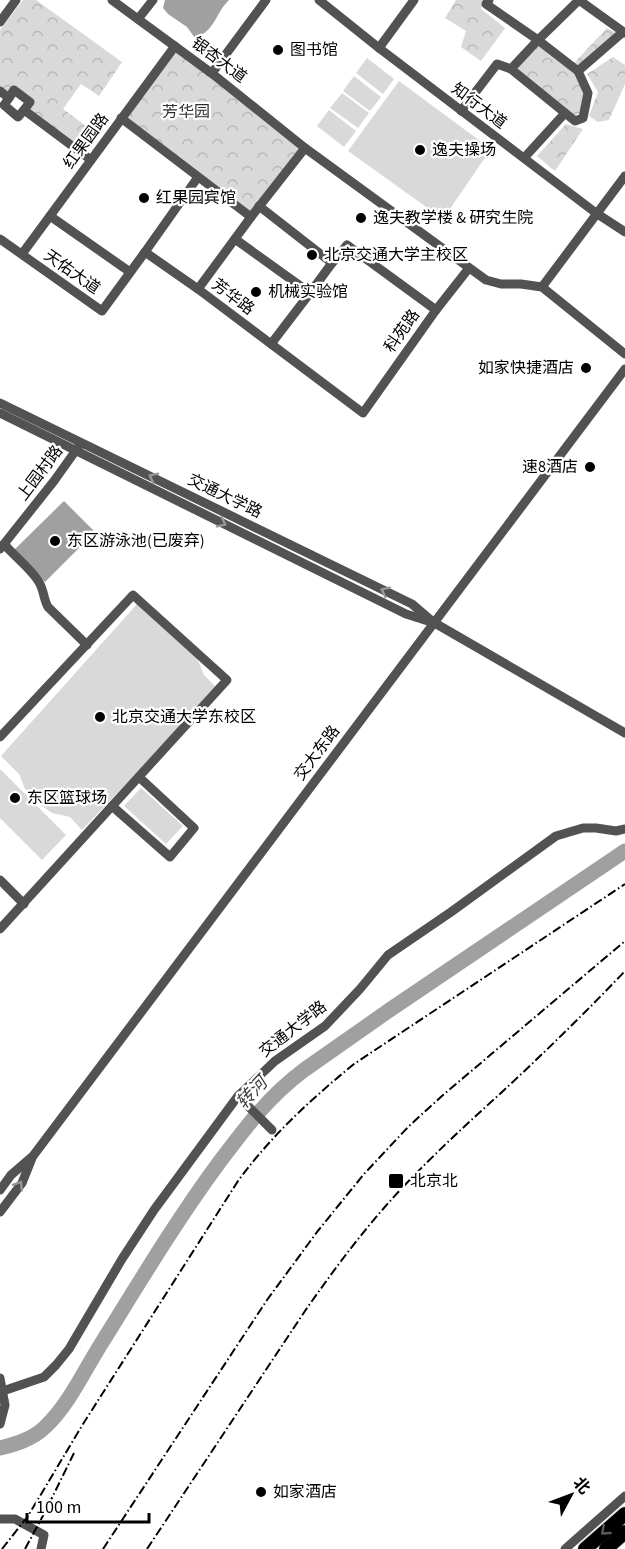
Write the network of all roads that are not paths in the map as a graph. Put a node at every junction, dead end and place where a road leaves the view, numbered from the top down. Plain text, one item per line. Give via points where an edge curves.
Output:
1 (16, 0) edge
2 (112, 0) edge
3 (153, 0) edge
4 (266, 0) edge
5 (319, 0) edge
6 (414, 0) edge
7 (489, 0) edge
8 (579, 0) edge
9 (138, 19) junction
10 (0, 22) edge
11 (624, 32) edge
12 (538, 40) junction
13 (175, 46) junction
14 (378, 48) junction
15 (511, 69) junction
16 (578, 71) junction
17 (212, 73) junction
18 (0, 91) edge
19 (461, 111) junction
20 (566, 113) junction
21 (121, 118) junction
22 (305, 148) junction
23 (524, 158) junction
24 (91, 160) junction
25 (625, 176) edge
26 (198, 177) junction
27 (259, 206) junction
28 (596, 213) junction
29 (50, 216) junction
30 (251, 217) junction
31 (625, 232) edge
32 (0, 239) edge
33 (235, 239) junction
34 (145, 252) junction
35 (22, 254) junction
36 (332, 263) junction
37 (469, 268) junction
38 (130, 272) junction
39 (542, 287) junction
40 (198, 290) junction
41 (310, 293) junction
42 (435, 310) junction
43 (272, 344) junction
44 (625, 354) edge
45 (625, 369) edge
46 (0, 403) edge
47 (0, 413) edge
48 (363, 413) joint
49 (79, 446) junction
50 (2, 546) edge
51 (433, 622) junction
52 (87, 645) junction
53 (625, 733) edge
54 (0, 737) edge
55 (139, 777) junction
56 (112, 806) junction
57 (625, 829) edge
58 (0, 880) edge
59 (24, 904) junction
60 (0, 929) edge
61 (238, 1096) junction
62 (269, 1127) dead end
63 (33, 1156) junction
64 (0, 1190) edge
65 (0, 1212) edge
66 (0, 1378) edge
67 (3, 1391) junction
68 (0, 1424) edge
69 (625, 1497) edge
70 (625, 1514) edge
71 (0, 1519) edge
72 (625, 1532) edge
73 (41, 1549) edge
74 (565, 1549) edge
75 (585, 1549) edge
76 (606, 1549) edge

1 - 10 street
2 - 9 street, 银杏大道
3 - 9 street
4 - 17 street
5 - 14 street, 知行大道
6 - 14 street
7 - 12 street via 486,4
8 - 11 street
8 - 12 street
9 - 13 street, 银杏大道
11 - 16 street
12 - 15 street
12 - 16 street
13 - 17 street, 银杏大道
13 - 21 street, 红果园路
14 - 19 street, 知行大道
15 - 19 street via 497,64
15 - 20 street
16 - 20 street via 588,93 583,118 575,121
17 - 22 street, 银杏大道
18 - 24 street via 9,98 14,90 30,102 24,111
19 - 23 street, 知行大道
20 - 23 street
21 - 24 street, 红果园路
21 - 26 street
22 - 27 street, 芳华路
22 - 37 street, 银杏大道
23 - 28 street, 知行大道
24 - 29 street, 红果园路
25 - 28 street
26 - 30 street
26 - 34 street, 天佑大道
27 - 30 street, 芳华路
27 - 36 street
28 - 31 street, 知行大道
28 - 39 street
29 - 35 street, 红果园路
29 - 38 street
30 - 33 street, 芳华路
32 - 35 street, 天佑大道
33 - 40 street, 芳华路
33 - 41 street
34 - 38 street, 天佑大道
34 - 40 street
35 - 38 street, 天佑大道 via 102,311
36 - 41 street
36 - 42 street via 347,245
37 - 39 street, 银杏大道 via 501,284
37 - 42 street, 科苑路
39 - 44 street
40 - 43 street, 芳华路
41 - 43 street
42 - 48 street, 科苑路
43 - 48 street, 芳华路
45 - 51 street, 交大东路
46 - 49 street, 交通大学路
47 - 49 street, 交通大学路
49 - 50 street, 上园村路
49 - 51 street, 交通大学路 via 412,604
50 - 52 street via 34,576 48,607
51 - 53 street, 交通大学路
51 - 63 street, 交大东路
52 - 54 street
52 - 55 street via 134,595 227,680
55 - 56 street
55 - 56 street via 194,828 170,857
56 - 59 street
57 - 61 street, 交通大学路 via 583,828 556,836 388,955 325,1026 275,1061
58 - 59 street
59 - 60 street
61 - 62 street
61 - 67 street, 交通大学路 via 154,1210 69,1349 44,1377
63 - 64 street, 交大东路
65 -> 63 street, 交大东路 via 22,1183
66 - 67 street
67 - 68 street via 5,1405
69 - 74 street
70 -> 75 highway
71 - 73 street via 15,1519 44,1535
72 - 76 highway

